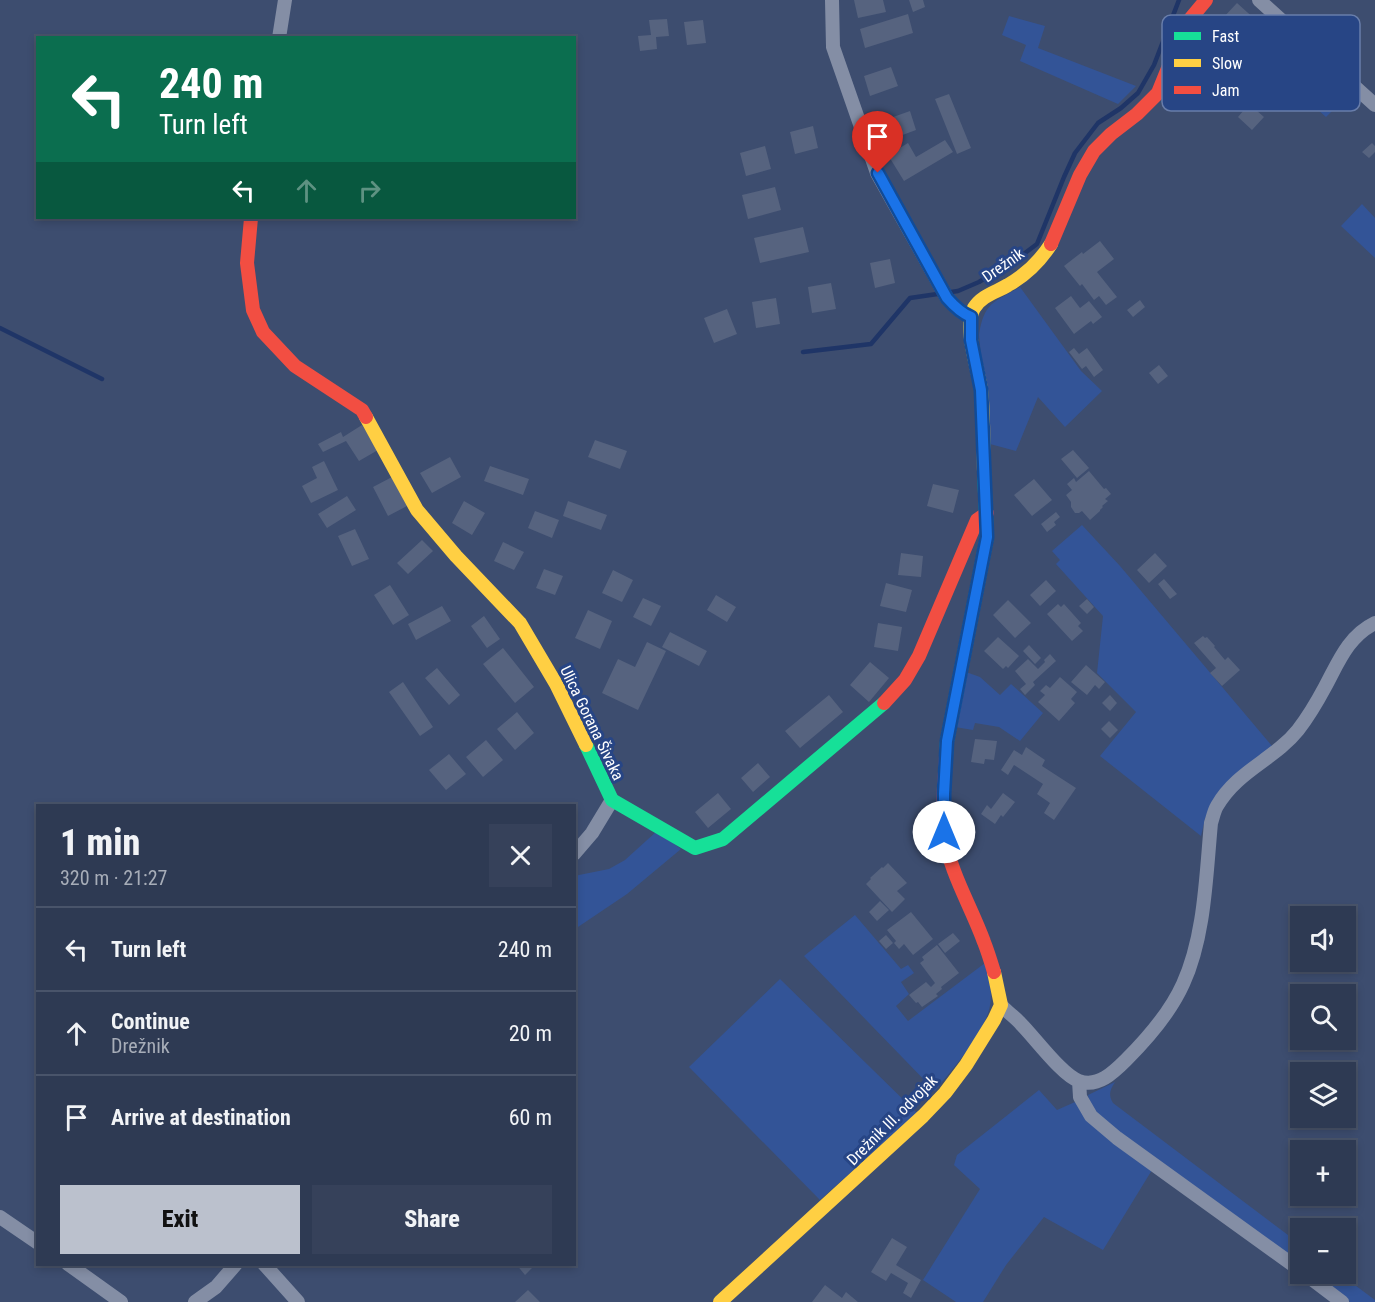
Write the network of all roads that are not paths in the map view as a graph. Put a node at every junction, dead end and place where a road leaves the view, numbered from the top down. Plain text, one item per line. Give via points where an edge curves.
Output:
1 (285, 0) edge
2 (832, 0) edge
3 (1206, 0) edge
4 (1259, 0) edge
5 (1194, 15) edge
6 (1276, 15) edge
7 (279, 36) edge
8 (1162, 83) edge
9 (1360, 91) edge
10 (1375, 105) edge
11 (251, 219) edge
12 (971, 317) junction
13 (987, 513) junction
14 (1375, 622) edge
15 (612, 801) junction
16 (576, 852) edge
17 (1001, 1005) junction
18 (1079, 1081) junction
19 (0, 1217) edge
20 (36, 1242) edge
21 (1290, 1263) edge
22 (71, 1266) edge
23 (234, 1266) edge
24 (266, 1266) edge
25 (1318, 1284) edge
26 (121, 1302) edge
27 (195, 1302) edge
28 (298, 1302) edge
29 (720, 1302) edge
30 (1342, 1302) edge

1 - 7 street
2 - 12 street via 833,46 878,173 947,298
3 - 5 street, Drežnik
4 - 6 street
8 - 12 street, Drežnik via 1158,93 1094,151 1052,242 1041,257 1026,273 983,298
9 - 10 street
11 - 15 street, Ulica Gorana Šivaka via 247,263 253,310 263,332 295,366 362,410 417,510 520,623 556,684
12 - 13 street via 971,340 981,390
13 - 15 street, Ulica Gorana Šivaka via 977,520 920,656 905,680 883,705 723,839 695,848
13 - 17 street via 987,537 947,741 944,832 948,852 984,941
14 - 18 street via 1357,634 1347,648 1296,733 1233,785 1216,807 1197,944 1183,985 1169,1009 1116,1070 1100,1081
15 - 16 street
17 - 18 street
17 - 29 street, Drežnik III. odvojak via 945,1093
18 - 21 street via 1080,1097 1091,1116
19 - 20 street
22 - 26 street
23 - 27 street via 216,1287
24 - 28 street
25 - 30 street

